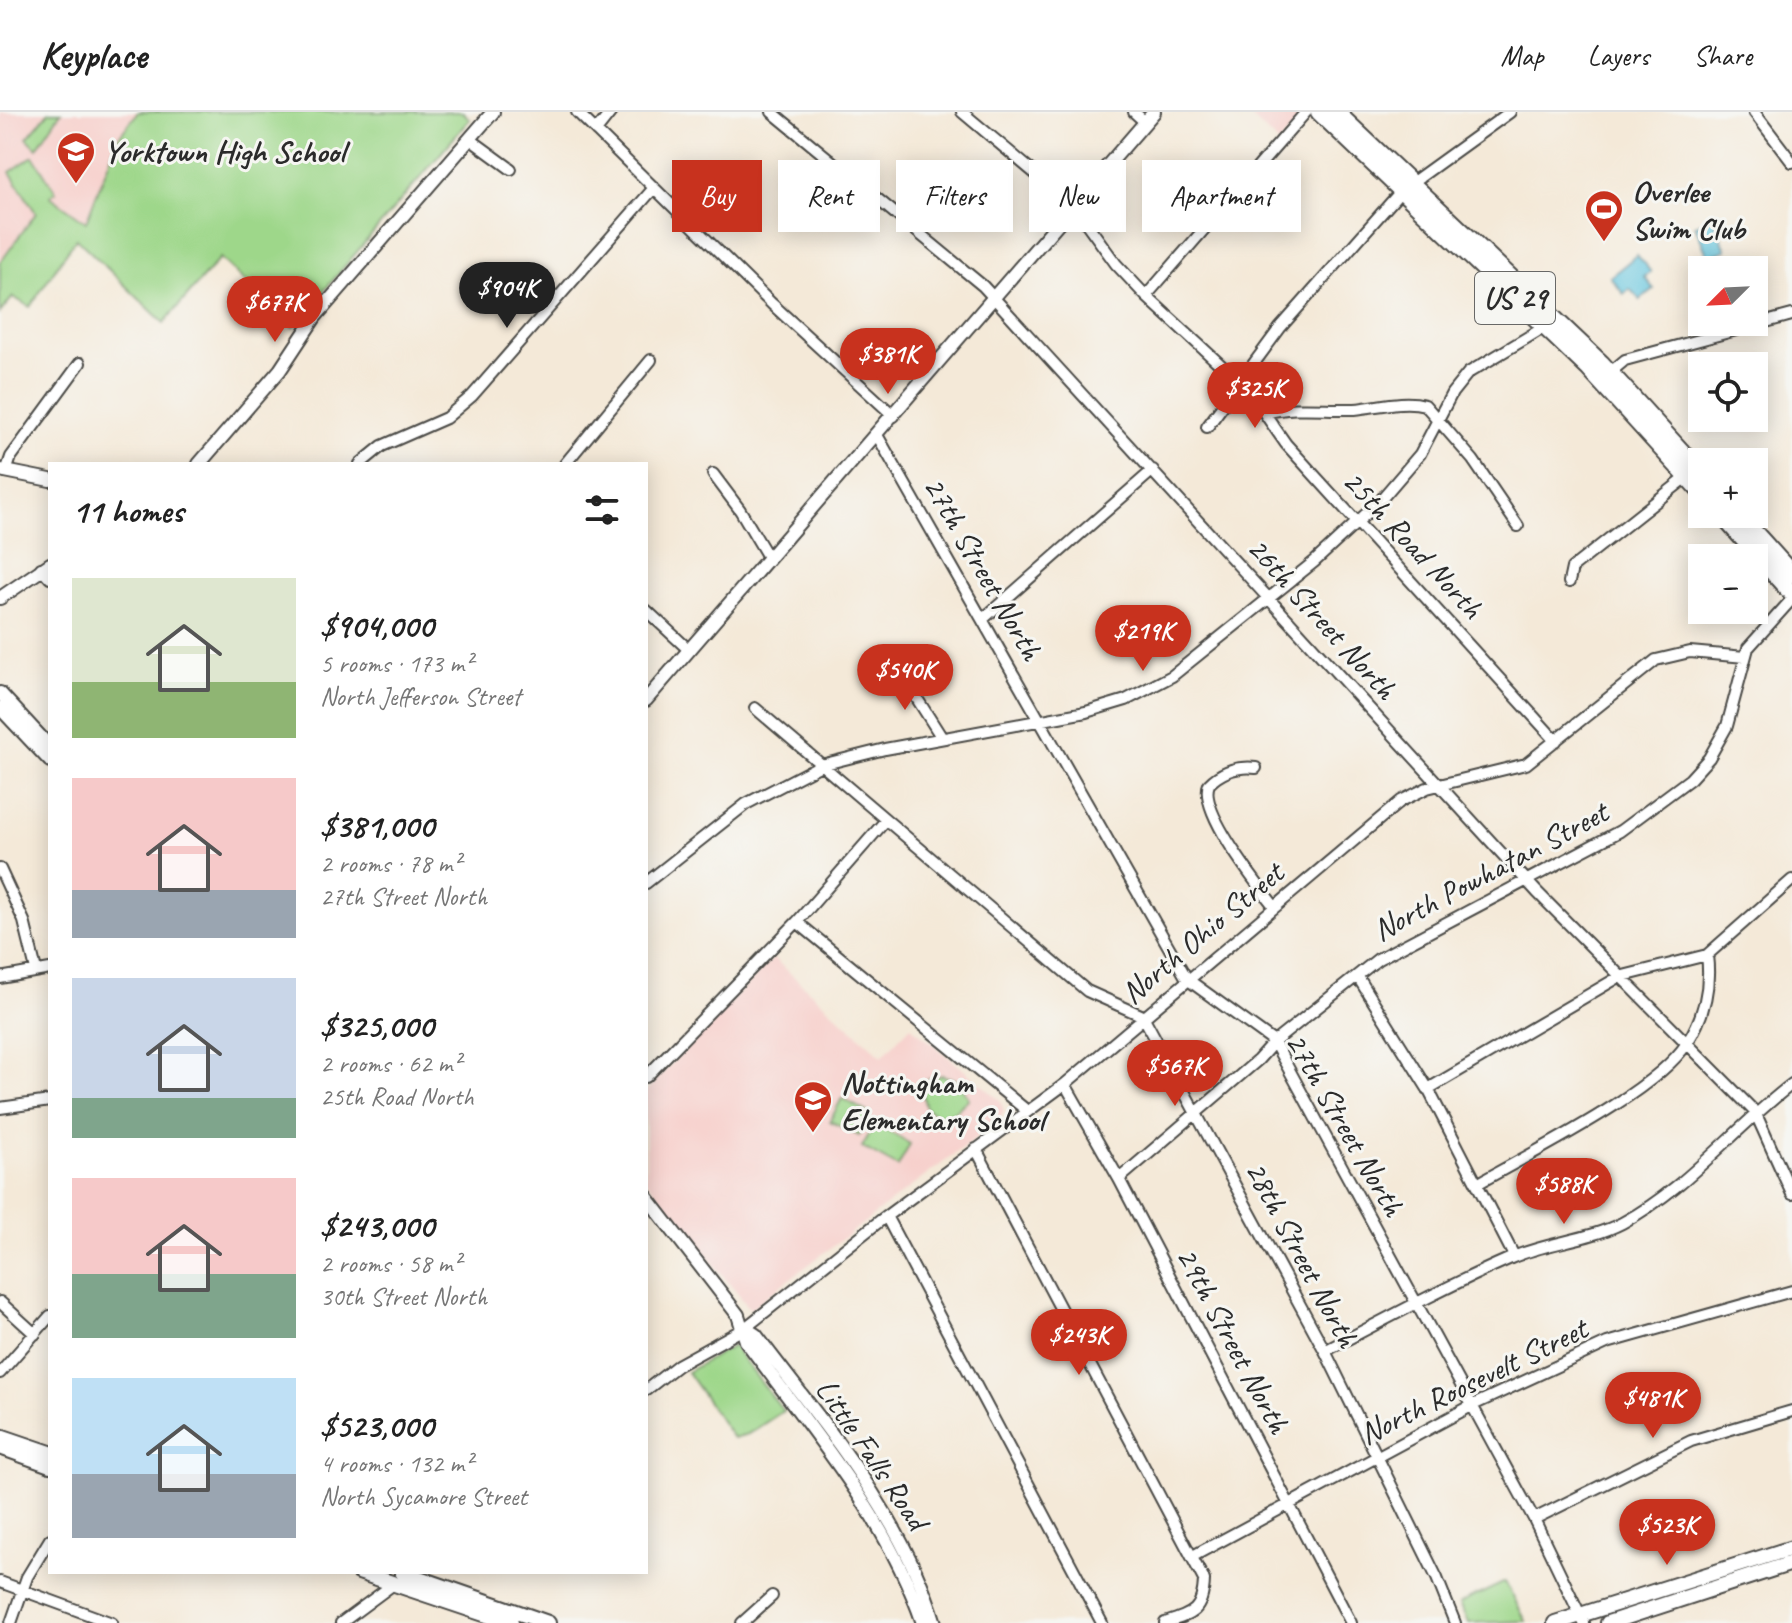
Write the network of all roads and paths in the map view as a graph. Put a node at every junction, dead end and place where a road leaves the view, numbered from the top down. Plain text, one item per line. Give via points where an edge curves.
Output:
1 (493, 112) edge
2 (577, 112) edge
3 (611, 112) edge
4 (772, 112) edge
5 (962, 112) edge
6 (1134, 112) edge
7 (1306, 112) edge
8 (1319, 112) edge
9 (1336, 112) edge
10 (1510, 112) edge
11 (1754, 112) edge
12 (1150, 117) edge
13 (596, 131) junction
14 (470, 139) junction
15 (1113, 160) edge
16 (1792, 162) edge
17 (1029, 168) edge
18 (511, 169) dead end
19 (1406, 186) junction
20 (653, 189) junction
21 (1052, 232) edge
22 (1093, 232) edge
23 (1146, 296) junction
24 (994, 300) junction
25 (1792, 315) edge
26 (1551, 324) junction
27 (651, 360) dead end
28 (80, 363) dead end
29 (1605, 377) junction
30 (1240, 382) junction
31 (1265, 413) junction
32 (894, 416) junction
33 (1439, 420) junction
34 (1207, 427) dead end
35 (877, 435) junction
36 (201, 462) edge
37 (362, 462) edge
38 (567, 462) edge
39 (1688, 467) edge
40 (1153, 470) junction
41 (3, 471) edge
42 (713, 474) dead end
43 (48, 480) edge
44 (1688, 480) edge
45 (1358, 522) junction
46 (1518, 526) dead end
47 (1733, 528) edge
48 (1751, 528) edge
49 (768, 557) junction
50 (47, 570) edge
51 (1792, 574) edge
52 (1569, 582) dead end
53 (1792, 597) edge
54 (0, 598) edge
55 (1268, 599) junction
56 (648, 612) edge
57 (983, 619) junction
58 (688, 649) junction
59 (1745, 657) junction
60 (897, 667) dead end
61 (0, 693) edge
62 (648, 698) edge
63 (0, 708) edge
64 (755, 708) dead end
65 (1039, 721) junction
66 (942, 738) junction
67 (1556, 741) junction
68 (48, 745) edge
69 (48, 759) edge
70 (821, 765) junction
71 (1256, 768) dead end
72 (1440, 785) junction
73 (886, 820) junction
74 (0, 869) edge
75 (1792, 880) edge
76 (648, 881) edge
77 (1527, 881) junction
78 (1274, 906) junction
79 (797, 922) junction
80 (1707, 955) junction
81 (48, 969) edge
82 (36, 970) junction
83 (1358, 977) junction
84 (1619, 977) junction
85 (0, 978) edge
86 (1187, 979) junction
87 (1143, 1016) junction
88 (1274, 1042) junction
89 (1687, 1045) junction
90 (648, 1075) edge
91 (1065, 1084) junction
92 (1792, 1084) edge
93 (1428, 1089) junction
94 (48, 1101) edge
95 (0, 1108) edge
96 (1026, 1110) junction
97 (1755, 1112) junction
98 (1197, 1113) junction
99 (976, 1149) junction
100 (1119, 1179) junction
101 (1479, 1183) junction
102 (1792, 1194) edge
103 (648, 1199) edge
104 (886, 1216) junction
105 (1514, 1256) junction
106 (1792, 1291) edge
107 (0, 1302) edge
108 (1417, 1303) junction
109 (48, 1318) edge
110 (745, 1328) junction
111 (35, 1334) junction
112 (1325, 1351) junction
113 (0, 1373) edge
114 (648, 1388) edge
115 (1473, 1405) junction
116 (1792, 1411) edge
117 (0, 1436) edge
118 (0, 1447) edge
119 (48, 1452) edge
120 (1377, 1456) junction
121 (48, 1464) edge
122 (1290, 1505) junction
123 (1534, 1519) junction
124 (48, 1543) edge
125 (1792, 1548) edge
126 (1193, 1556) junction
127 (1792, 1563) edge
128 (403, 1575) edge
129 (0, 1582) edge
130 (22, 1591) junction
131 (772, 1596) dead end
132 (1582, 1619) edge
133 (11, 1623) edge
134 (112, 1623) edge
135 (341, 1623) edge
136 (511, 1623) edge
137 (548, 1623) edge
138 (742, 1623) edge
139 (923, 1623) edge
140 (935, 1623) edge
141 (1102, 1623) edge
142 (1165, 1623) edge
143 (1351, 1623) edge
144 (1455, 1623) edge
145 (1555, 1623) edge
146 (1608, 1623) edge

1 - 14 street
2 - 13 street
3 - 13 street
4 - 24 street, 26th Street North
5 - 17 street, 25th Road North
6 - 12 street
7 - 23 street
8 - 19 main road, US 29
9 - 19 main road, US 29
10 - 19 street
11 - 16 street
12 - 15 street
13 - 20 street
14 - 18 street
14 - 36 street via 318,314 280,370
19 - 26 main road, US 29
19 - 30 street via 1313,289
20 - 32 street
20 - 37 street via 472,396 446,418 382,446
21 - 24 street
22 - 23 street, 25th Road North
23 - 30 street, 25th Road North
24 - 32 street
24 - 40 street, 26th Street North
25 - 29 street via 1625,360
26 - 29 main road, US 29
26 - 33 street via 1468,373
27 - 38 street
28 - 41 street
29 - 39 main road, US 29
30 - 31 street, 25th Road North
30 - 34 street
31 - 33 street via 1414,402
31 - 45 street, 25th Road North via 1286,444
32 - 35 street
33 - 45 street via 1408,469
33 - 46 street
35 - 49 street
35 - 57 street, 27th Street North
40 - 55 street, 26th Street North
40 - 57 street
41 - 43 street
42 - 49 street
44 - 52 street via 1572,568
45 - 55 street
45 - 67 street, 25th Road North
47 - 53 main road
48 - 51 main road
49 - 58 street
50 - 54 street
53 - 59 street, North Powhatan Street
55 - 65 street via 1149,689 1086,712
55 - 72 street, 26th Street North
56 - 58 street
57 - 65 street, 27th Street North
58 - 62 street
59 - 67 street, North Ohio Street via 1690,652 1653,661
59 - 77 street, North Powhatan Street via 1727,726 1696,773 1635,822
60 - 66 street
61 - 68 street
63 - 69 street
64 - 70 street
65 - 66 street
65 - 86 street, 27th Street North
66 - 70 street
67 - 72 street, North Ohio Street via 1519,767
70 - 73 street
70 - 76 street via 746,804
71 - 78 street via 1219,775 1209,784 1206,799 1243,866
72 - 77 street, 26th Street North
72 - 78 street, North Ohio Street via 1397,804
73 - 79 street
73 - 87 street via 1087,991
74 - 82 street via 24,921
75 - 80 street
77 - 83 street, North Powhatan Street via 1398,947
77 - 84 street, 26th Street North
78 - 86 street, North Ohio Street
79 - 90 street
79 - 96 street
80 - 84 street
80 - 89 street via 1711,984
81 - 82 street
82 - 85 street
83 - 88 street, North Powhatan Street
83 - 93 street
84 - 89 street, 26th Street North
84 - 93 street
86 - 87 street, North Ohio Street
86 - 88 street, 27th Street North
87 - 91 street, North Ohio Street
87 - 98 street, 28th Street North
88 - 98 street, North Powhatan Street
88 - 108 street, 27th Street North
89 - 97 street, 26th Street North
89 - 101 street via 1633,1093
91 - 96 street, North Ohio Street
91 - 100 street, 29th Street North
92 - 97 street
93 - 101 street
94 - 95 street
96 - 99 street, North Ohio Street
97 - 102 street, 26th Street North
97 - 105 street via 1697,1171 1652,1205 1596,1235
98 - 100 street, North Powhatan Street
98 - 112 street, 28th Street North
99 - 104 street, North Ohio Street
99 - 126 street
100 - 122 street, 29th Street North
101 - 105 street
103 - 110 street, Little Falls Road
104 - 110 street, North Ohio Street
104 - 141 street
105 - 108 street
106 - 115 street, North Roosevelt Street via 1607,1343
107 - 111 street
108 - 112 street
108 - 115 street, 27th Street North
109 - 111 street
110 - 114 street, North Ohio Street via 678,1365
110 - 139 street, Little Falls Road via 746,1341 879,1522
110 - 140 street, Little Falls Road via 756,1335 876,1497 910,1556
111 - 113 street
112 - 120 street, 28th Street North
115 - 120 street, North Roosevelt Street
115 - 123 street, 27th Street North
116 - 123 street via 1691,1441
117 - 119 main road
118 - 121 main road
120 - 122 street, North Roosevelt Street
120 - 144 street, 28th Street North
122 - 126 street, North Roosevelt Street
122 - 143 street, 29th Street North
123 - 132 street, 27th Street North
124 - 130 street
125 - 132 main road
126 - 142 street via 1204,1580 1204,1599 1190,1615
127 - 146 main road
128 - 135 street
128 - 136 main road
128 - 137 main road
129 - 130 street
130 - 133 street
130 - 134 street
131 - 138 street
132 - 145 main road

